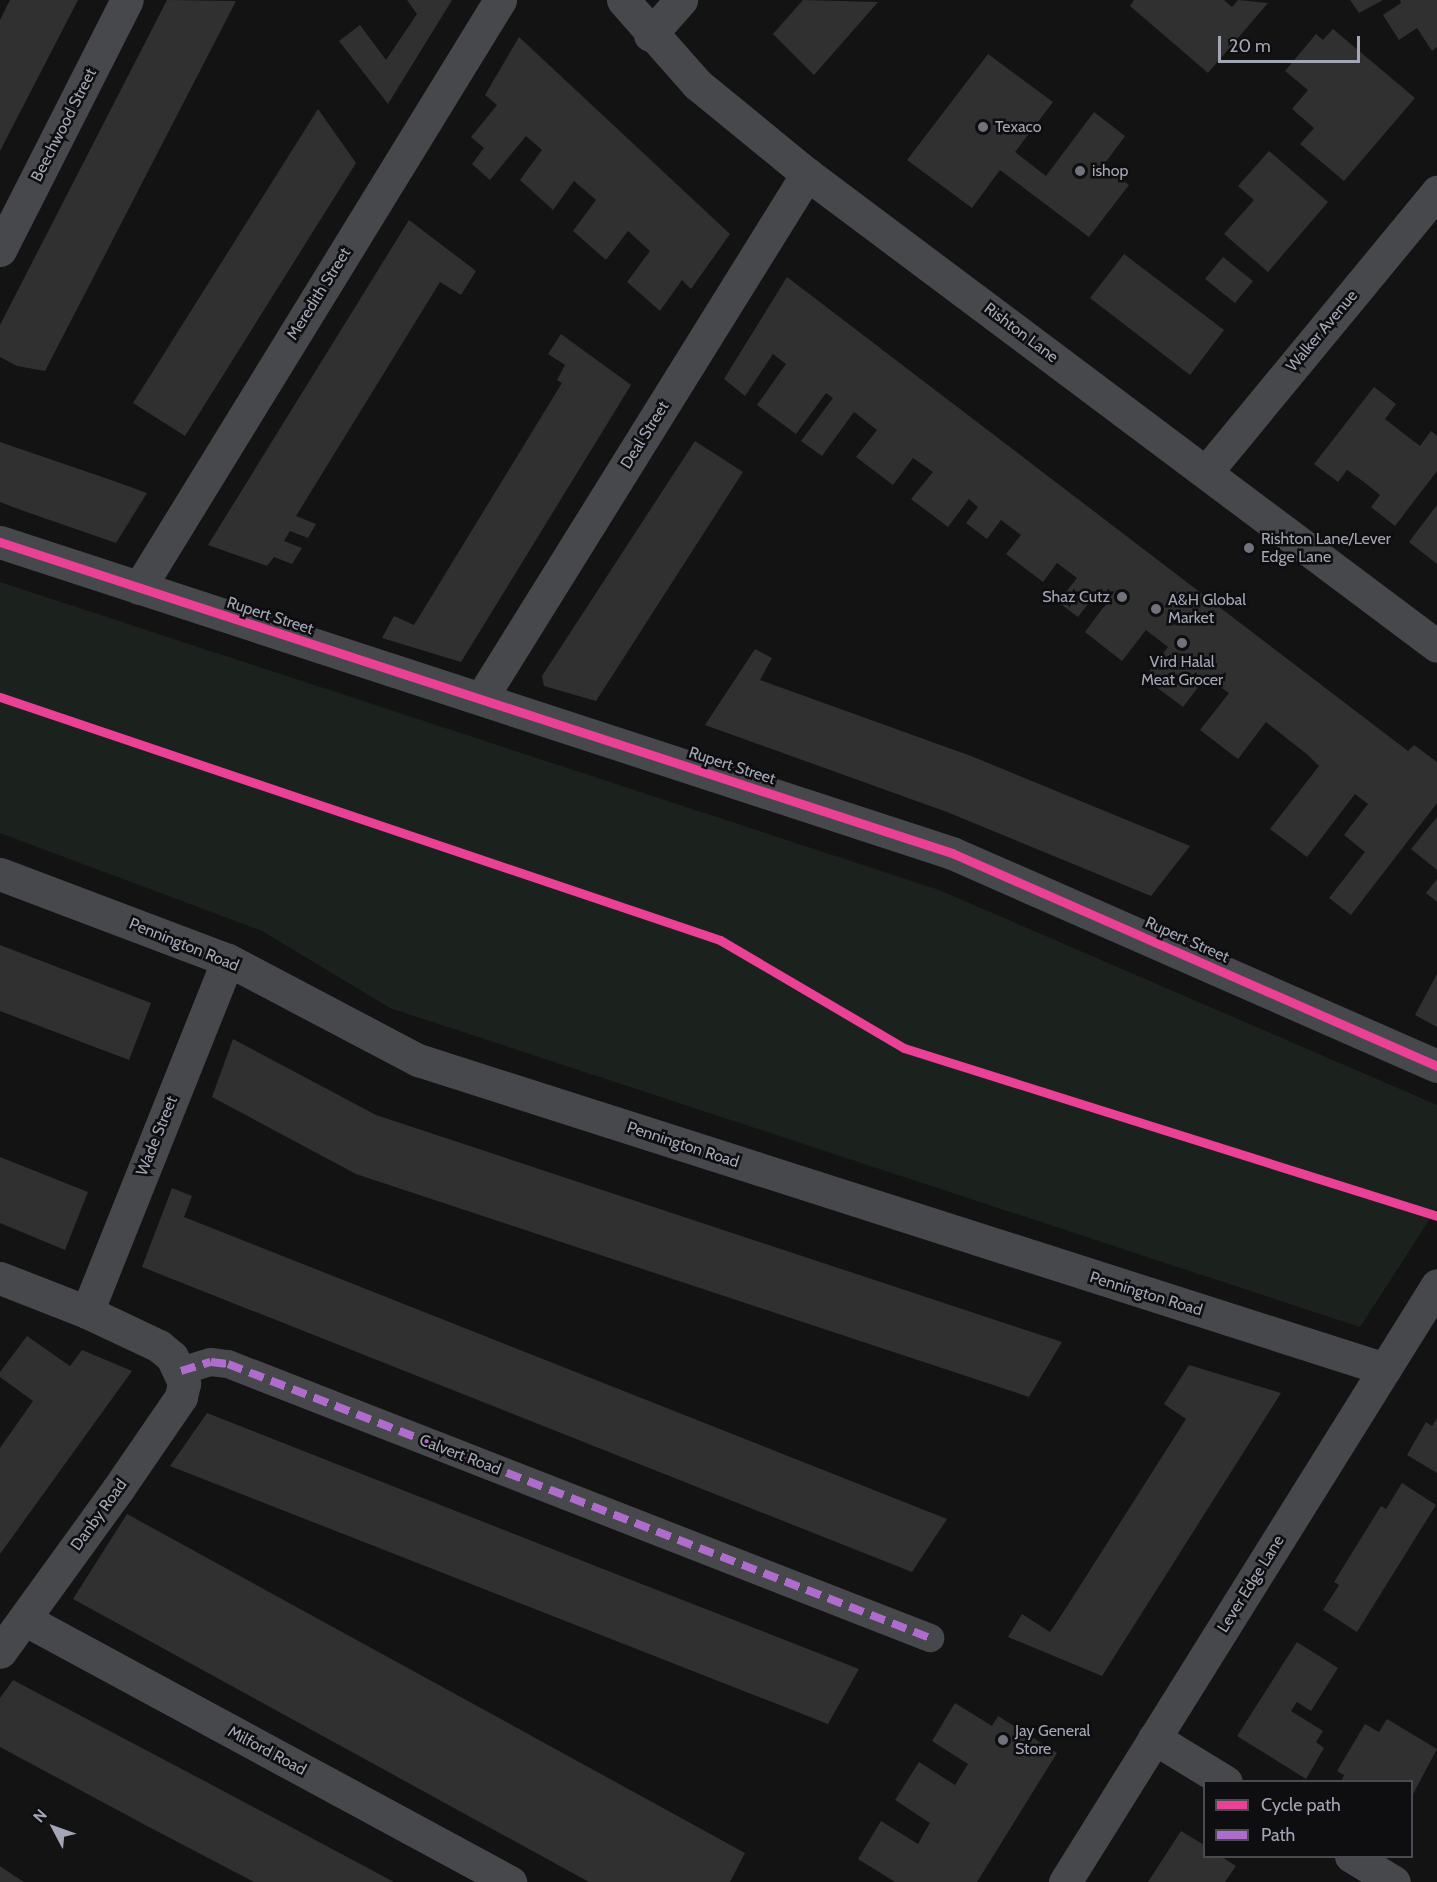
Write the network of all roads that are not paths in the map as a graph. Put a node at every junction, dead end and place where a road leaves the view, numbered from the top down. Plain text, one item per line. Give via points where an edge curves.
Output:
1 (127, 0) edge
2 (500, 0) edge
3 (623, 0) edge
4 (681, 0) edge
5 (651, 35) junction
6 (807, 174) junction
7 (1437, 192) edge
8 (0, 250) edge
9 (1207, 471) junction
10 (0, 542) edge
11 (139, 588) junction
12 (1437, 646) edge
13 (482, 697) junction
14 (0, 874) edge
15 (228, 960) junction
16 (1437, 1066) edge
17 (0, 1278) edge
18 (1437, 1285) edge
19 (87, 1312) junction
20 (1385, 1369) junction
21 (181, 1371) junction
22 (24, 1619) junction
23 (930, 1638) dead end
24 (0, 1653) edge
25 (1154, 1738) junction
26 (1223, 1780) edge
27 (1353, 1858) edge
28 (510, 1882) edge
29 (1065, 1882) edge
30 (1394, 1882) edge

1 - 8 street, Beechwood Street
2 - 11 street, Meredith Street
3 - 5 street, Rishton Lane
4 - 5 street
5 - 6 street, Rishton Lane via 697,84
6 - 9 street, Rishton Lane
6 - 13 street, Deal Street
7 - 9 street, Walker Avenue
9 - 12 street, Rishton Lane
10 - 11 street, Rupert Street
11 - 13 street, Rupert Street
13 - 16 street, Rupert Street via 952,853
14 - 15 street, Pennington Road
15 - 19 street, Wade Street
15 - 20 street, Pennington Road via 418,1060
17 - 19 street
18 - 20 street, Lever Edge Lane
19 - 21 street via 159,1346
20 - 25 street, Lever Edge Lane
21 - 22 street, Danby Road via 181,1396
21 - 23 street, Calvert Road via 211,1362 228,1364
22 - 24 street, Danby Road
22 - 28 street, Milford Road
25 - 26 street
25 - 29 street, Lever Edge Lane
27 - 30 street

